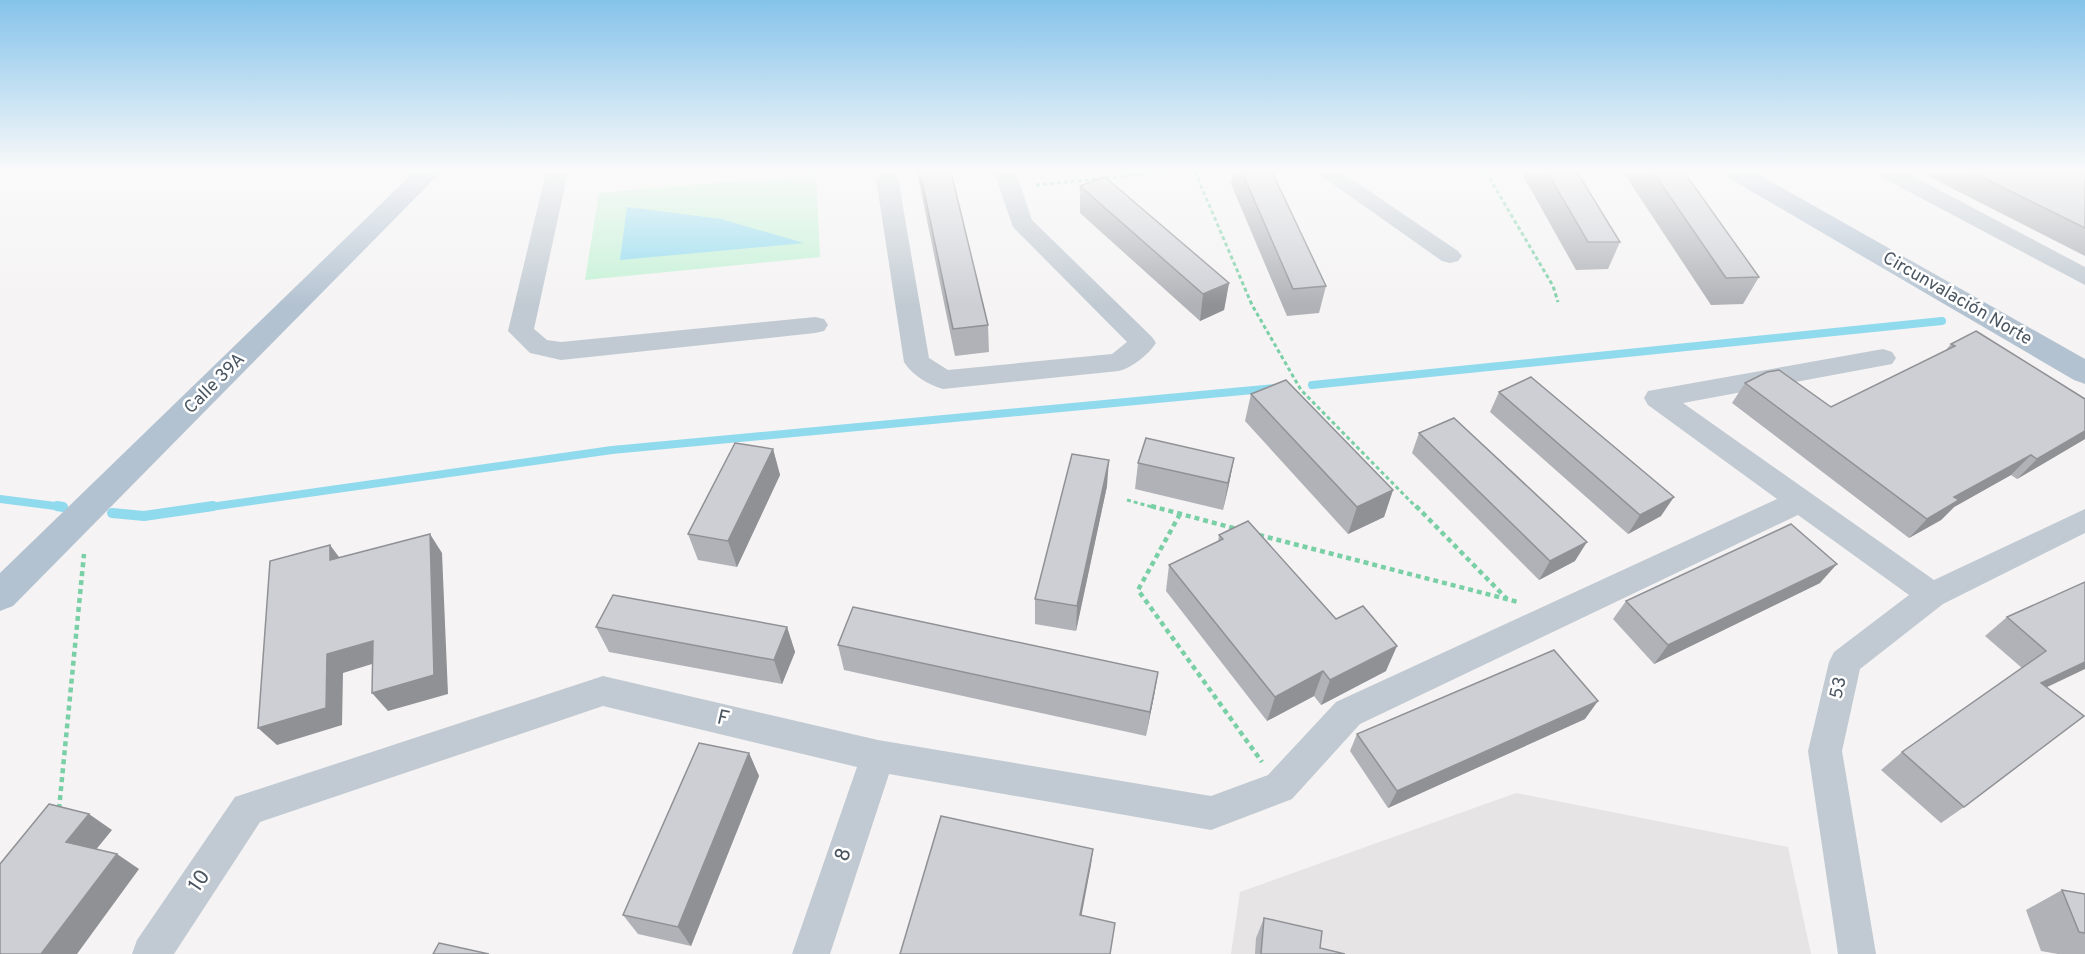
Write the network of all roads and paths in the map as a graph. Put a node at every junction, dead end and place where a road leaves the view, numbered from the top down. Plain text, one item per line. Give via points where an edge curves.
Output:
1 (383, 217) edge
2 (547, 217) edge
3 (893, 217) edge
4 (1019, 217) edge
5 (1214, 217) edge
6 (1392, 217) edge
7 (1512, 217) edge
8 (1813, 217) edge
9 (1972, 217) edge
10 (1450, 256) dead end
11 (2085, 277) edge
12 (1558, 302) dead end
13 (815, 326) dead end
14 (1883, 358) dead end
15 (2085, 373) edge
16 (1127, 500) dead end
17 (1802, 500) junction
18 (1180, 514) junction
19 (2085, 520) edge
20 (58, 539) junction
21 (1932, 595) junction
22 (0, 596) edge
23 (1507, 600) junction
24 (1561, 614) junction
25 (878, 756) junction
26 (1280, 787) junction
27 (248, 808) joint
28 (59, 813) edge
29 (151, 954) edge
30 (811, 954) edge
31 (1857, 954) edge

1 - 20 main road, Calle 39A
2 - 13 street via 521,331 539,347 561,351
3 - 4 street via 917,362 943,380 1119,362 1143,343
5 - 23 path via 1252,305 1301,390
6 - 10 street
7 - 12 path
8 - 15 main road, Circunvalación Norte
9 - 11 street
14 - 17 street via 1657,398
16 - 18 path
17 - 21 street
17 - 24 street
18 - 23 path
18 - 26 path via 1138,590
19 - 21 street, 53
20 - 22 main road, Calle 39A
20 - 28 path via 86,543
21 - 31 street, 53 via 1845,662 1825,751
23 - 24 path
24 - 26 street via 1348,713
25 - 26 street, F via 1211,813
25 - 27 street, F via 603,691
25 - 30 street, 8
27 - 29 street, 10

